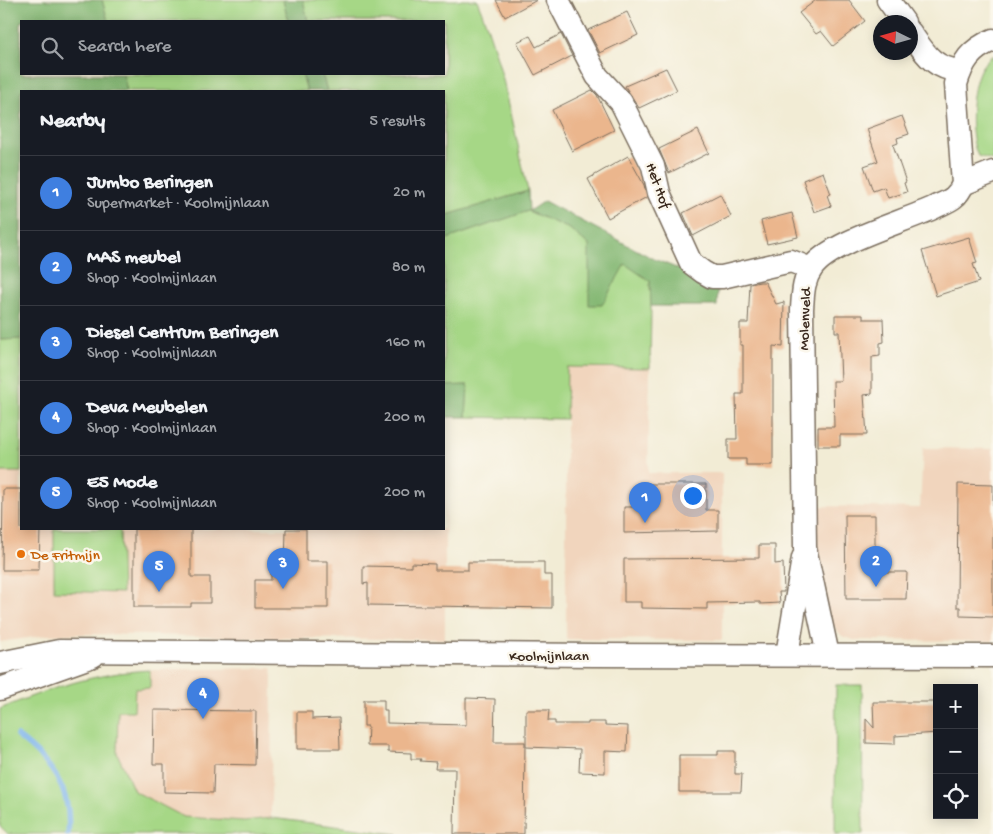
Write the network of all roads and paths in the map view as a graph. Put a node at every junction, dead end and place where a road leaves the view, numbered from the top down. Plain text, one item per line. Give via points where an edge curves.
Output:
1 (558, 0) edge
2 (888, 0) edge
3 (899, 15) edge
4 (993, 40) edge
5 (918, 43) edge
6 (960, 71) junction
7 (993, 172) edge
8 (963, 184) junction
9 (811, 269) junction
10 (805, 548) junction
11 (104, 652) junction
12 (787, 655) junction
13 (828, 655) junction
14 (993, 656) edge
15 (0, 663) edge
16 (0, 689) edge

1 - 9 street, Het Hof via 597,76 621,102 653,166 659,193 691,263 712,277 792,261
2 - 3 street
4 - 6 street via 970,54
5 - 6 street via 938,66
6 - 8 street via 956,84
7 - 8 street, Molenveld
8 - 9 street, Molenveld via 954,198 834,249
9 - 10 street, Molenveld via 803,290 802,309
10 - 12 street
10 - 13 street
11 - 12 street, Koolmijnlaan
11 - 15 street, Koolmijnlaan via 59,651
11 - 16 street, Koolmijnlaan
12 - 13 street, Koolmijnlaan
13 - 14 street, Koolmijnlaan

